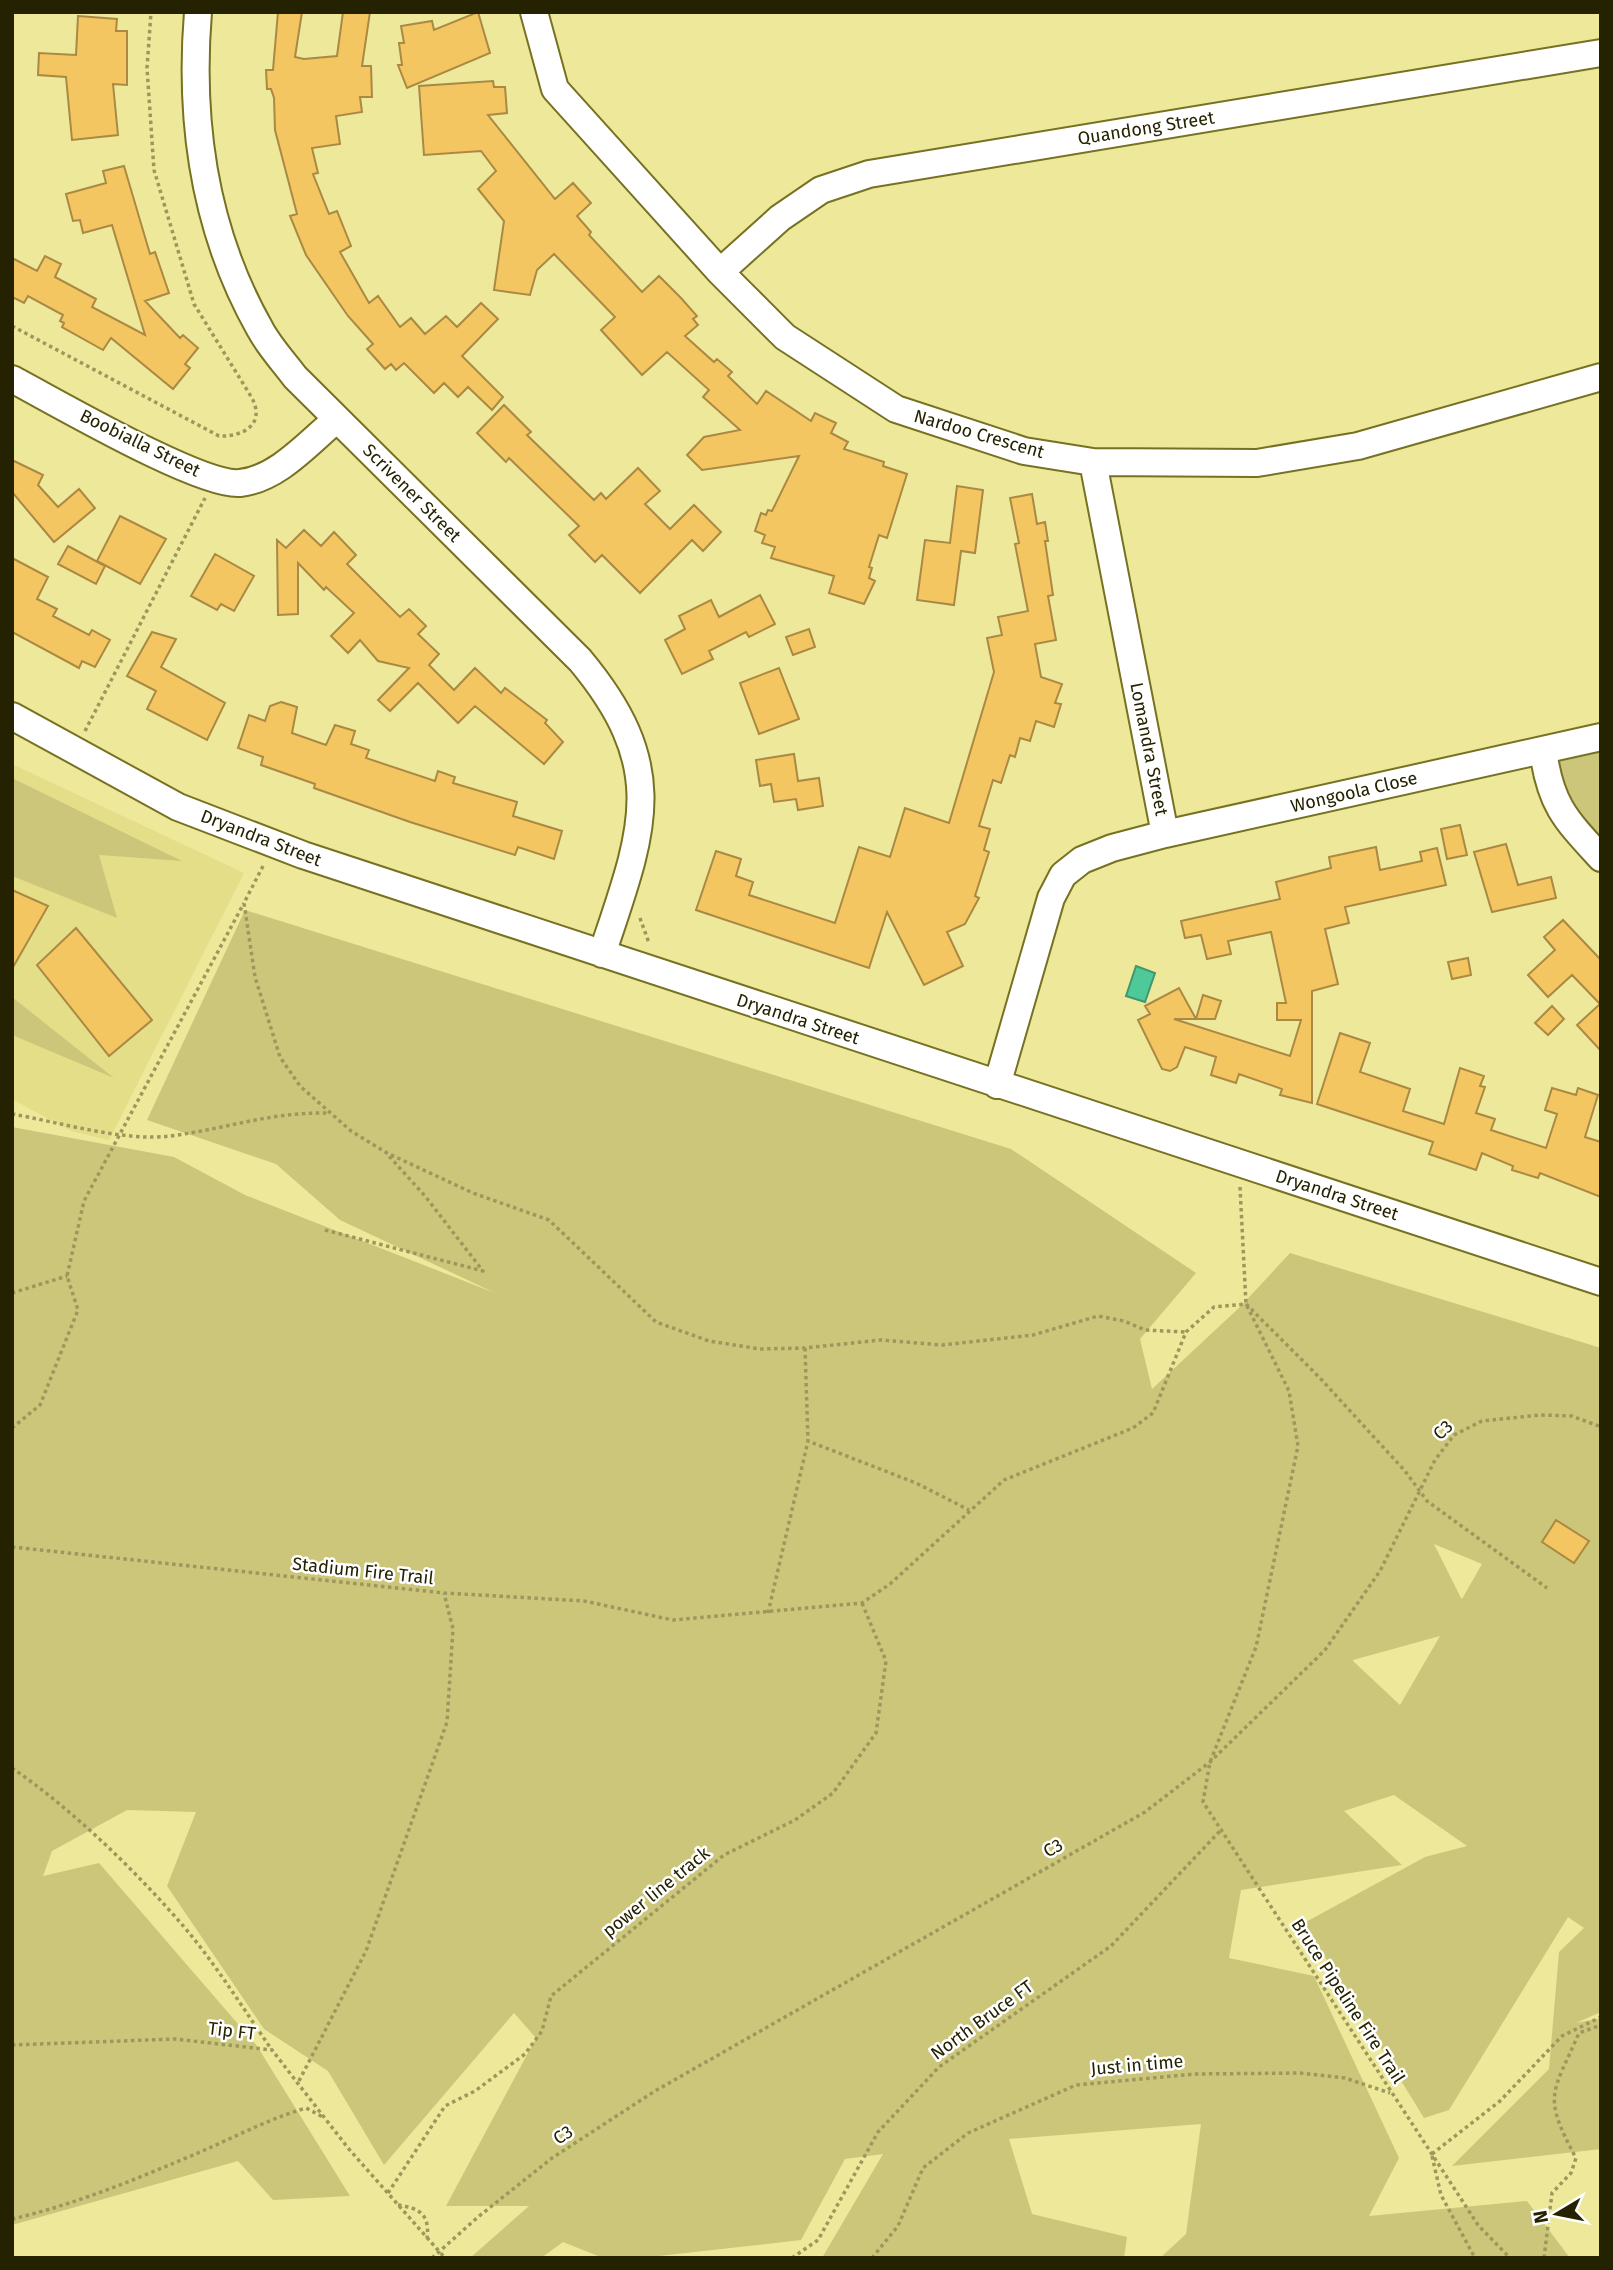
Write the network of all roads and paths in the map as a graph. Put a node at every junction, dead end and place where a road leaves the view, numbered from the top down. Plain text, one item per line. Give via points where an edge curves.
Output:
1 (198, 12) edge
2 (534, 12) edge
3 (149, 13) edge
4 (1601, 53) edge
5 (720, 272) junction
6 (12, 326) edge
7 (1601, 377) edge
8 (12, 379) edge
9 (337, 419) junction
10 (1093, 462) junction
11 (210, 478) junction
12 (12, 716) edge
13 (82, 736) dead end
14 (1601, 737) edge
15 (1543, 750) junction
16 (1165, 834) junction
17 (273, 844) junction
18 (1601, 858) edge
19 (244, 904) junction
20 (602, 954) junction
21 (997, 1085) junction
22 (330, 1113) junction
23 (12, 1114) edge
24 (121, 1136) junction
25 (387, 1153) junction
26 (1239, 1164) junction
27 (325, 1230) dead end
28 (67, 1276) junction
29 (1601, 1282) edge
30 (12, 1293) edge
31 (1246, 1304) junction
32 (1186, 1332) junction
33 (805, 1348) junction
34 (1601, 1427) edge
35 (12, 1428) edge
36 (808, 1441) junction
37 (1419, 1492) junction
38 (970, 1510) junction
39 (12, 1547) edge
40 (1546, 1588) dead end
41 (444, 1593) junction
42 (862, 1604) junction
43 (768, 1613) junction
44 (1210, 1762) junction
45 (12, 1768) edge
46 (1220, 1831) junction
47 (1601, 2017) edge
48 (1601, 2025) edge
49 (12, 2045) edge
50 (272, 2050) junction
51 (299, 2081) junction
52 (1392, 2094) junction
53 (325, 2118) junction
54 (1432, 2154) junction
55 (388, 2193) junction
56 (398, 2204) junction
57 (12, 2219) edge
58 (427, 2238) junction
59 (438, 2251) junction
60 (794, 2257) edge
61 (432, 2258) edge
62 (445, 2258) edge
63 (774, 2258) edge
64 (872, 2258) edge
65 (1475, 2258) edge
66 (1510, 2258) edge
67 (1544, 2258) edge

1 - 9 street, Scrivener Street via 196,110 213,222 261,331 295,377
2 - 5 street, Nardoo Crescent via 555,89
3 - 6 path via 154,170 194,304 252,398 256,415 241,434 219,436
4 - 5 street, Quandong Street via 869,174 821,190 780,218
5 - 10 street, Nardoo Crescent via 785,337 896,409 1024,451
7 - 10 street, Nardoo Crescent via 1321,453 1257,463
8 - 11 street, Boobialla Street
9 - 11 street, Boobialla Street via 281,466 262,476 240,483
9 - 20 street, Scrivener Street via 580,660 608,693 630,733 640,772 636,852
10 - 16 street, Lomandra Street
11 - 13 path via 204,499
12 - 17 street, Dryandra Street via 178,807
14 - 15 street, Wongoola Close
15 - 16 street, Wongoola Close
15 - 18 street via 1554,800
16 - 21 street, Lomandra Street via 1082,860 1063,875 1051,898
17 - 19 path
17 - 20 street, Dryandra Street
19 - 22 path via 255,977 280,1057 300,1086
19 - 24 path
20 - 21 street, Dryandra Street
21 - 26 street, Dryandra Street
22 - 24 path via 297,1112 169,1136
22 - 25 path
23 - 24 path
24 - 28 path via 84,1201
25 - 27 path via 483,1271
25 - 33 path via 473,1193 549,1220 656,1322 709,1341 760,1349
26 - 29 street, Dryandra Street
26 - 31 path
28 - 30 path
28 - 35 path via 78,1310 66,1346 40,1405
31 - 32 path via 1214,1307
31 - 37 path via 1328,1387
31 - 44 path, Bruce Pipeline Fire Trail via 1289,1391 1298,1446 1256,1647
32 - 33 path via 1145,1330 1098,1316 1033,1335 942,1345 881,1340
32 - 38 path via 1153,1413 1133,1428 1004,1480
33 - 36 path
34 - 37 path, C3 via 1572,1416 1540,1415 1472,1424 1447,1442
36 - 38 path via 916,1483
36 - 43 path
37 - 40 path
37 - 44 path, C3 via 1380,1571 1325,1650
38 - 42 path
39 - 41 path, Stadium Fire Trail
41 - 43 path via 584,1601 673,1620
41 - 51 path, Stadium Fire Trail via 453,1629 447,1722 366,1951
42 - 43 path
42 - 55 path, power line track via 886,1661 876,1733 833,1793 795,1820 724,1855 551,1996 542,2031 525,2054 475,2091 445,2106
44 - 46 path, Bruce Pipeline Fire Trail via 1203,1802
44 - 59 path, C3 via 1145,1812 655,2091 552,2158
45 - 50 path via 44,1790 105,1846 185,1929
46 - 52 path, Bruce Pipeline Fire Trail
46 - 60 path, North Bruce FT via 1111,1946 939,2067 878,2132 818,2240
47 - 54 path via 1562,2036 1500,2101
48 - 67 path via 1579,2033 1551,2097 1576,2158 1571,2173 1552,2193
49 - 50 path, Tip FT via 175,2039
50 - 51 path, Tip FT
51 - 53 path, Tip FT
52 - 54 path, Bruce Pipeline Fire Trail
52 - 64 path, Just in time via 1345,2077 1300,2073 1195,2074 1076,2085 968,2133 923,2168 898,2226
53 - 55 path, Tip FT
53 - 57 path via 306,2108 271,2118 182,2160
54 - 65 path, Bruce Pipeline Fire Trail via 1441,2195
54 - 66 path via 1478,2225
55 - 56 path, Tip FT
56 - 58 path, Tip FT
56 - 58 path via 416,2207 424,2215 429,2223
58 - 59 path, Tip FT
59 - 61 path, C3
59 - 62 path, Tip FT
60 - 63 path

